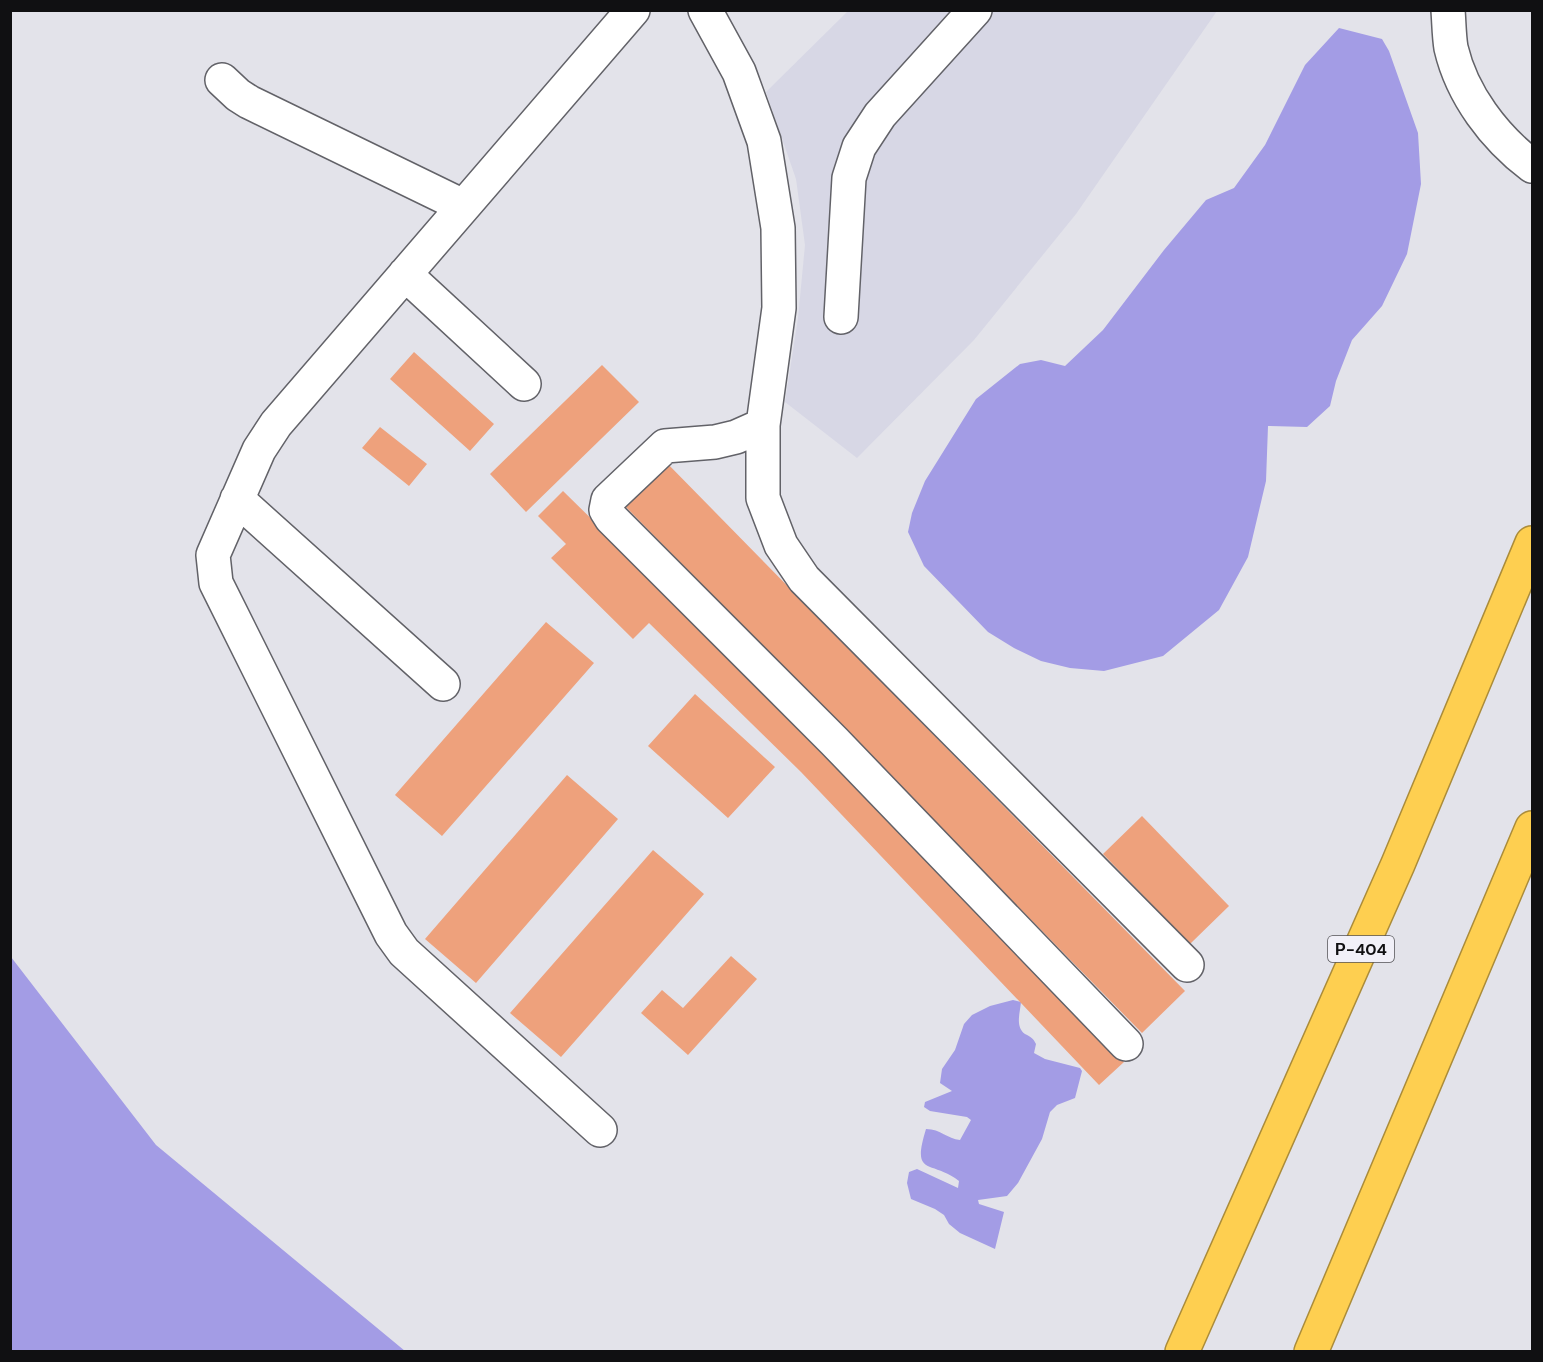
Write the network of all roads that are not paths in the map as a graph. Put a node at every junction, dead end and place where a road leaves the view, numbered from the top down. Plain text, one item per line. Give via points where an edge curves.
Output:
1 (633, 10) edge
2 (705, 10) edge
3 (975, 10) edge
4 (1448, 10) edge
5 (222, 80) dead end
6 (1533, 166) edge
7 (464, 206) junction
8 (405, 274) junction
9 (841, 317) dead end
10 (524, 384) dead end
11 (763, 425) junction
12 (237, 499) junction
13 (1533, 543) edge
14 (443, 684) dead end
15 (1533, 828) edge
16 (1187, 965) dead end
17 (1126, 1044) dead end
18 (600, 1130) dead end
19 (1182, 1352) edge
20 (1311, 1352) edge

1 - 7 street
2 - 11 street via 739,72 764,141 778,228 779,308
3 - 9 street via 880,115 859,147 849,178
4 - 6 street via 1458,72 1473,102 1495,131
5 - 7 street via 249,102
7 - 8 street
8 - 10 street
8 - 12 street via 276,424 259,450
11 - 16 street via 763,498 781,545 804,579
11 - 17 street via 716,442 665,446 608,500 606,510
12 - 14 street
12 - 18 street via 213,555 216,583 391,934 404,952
13 - 19 highway, Р-404 via 1398,864
15 - 20 highway

